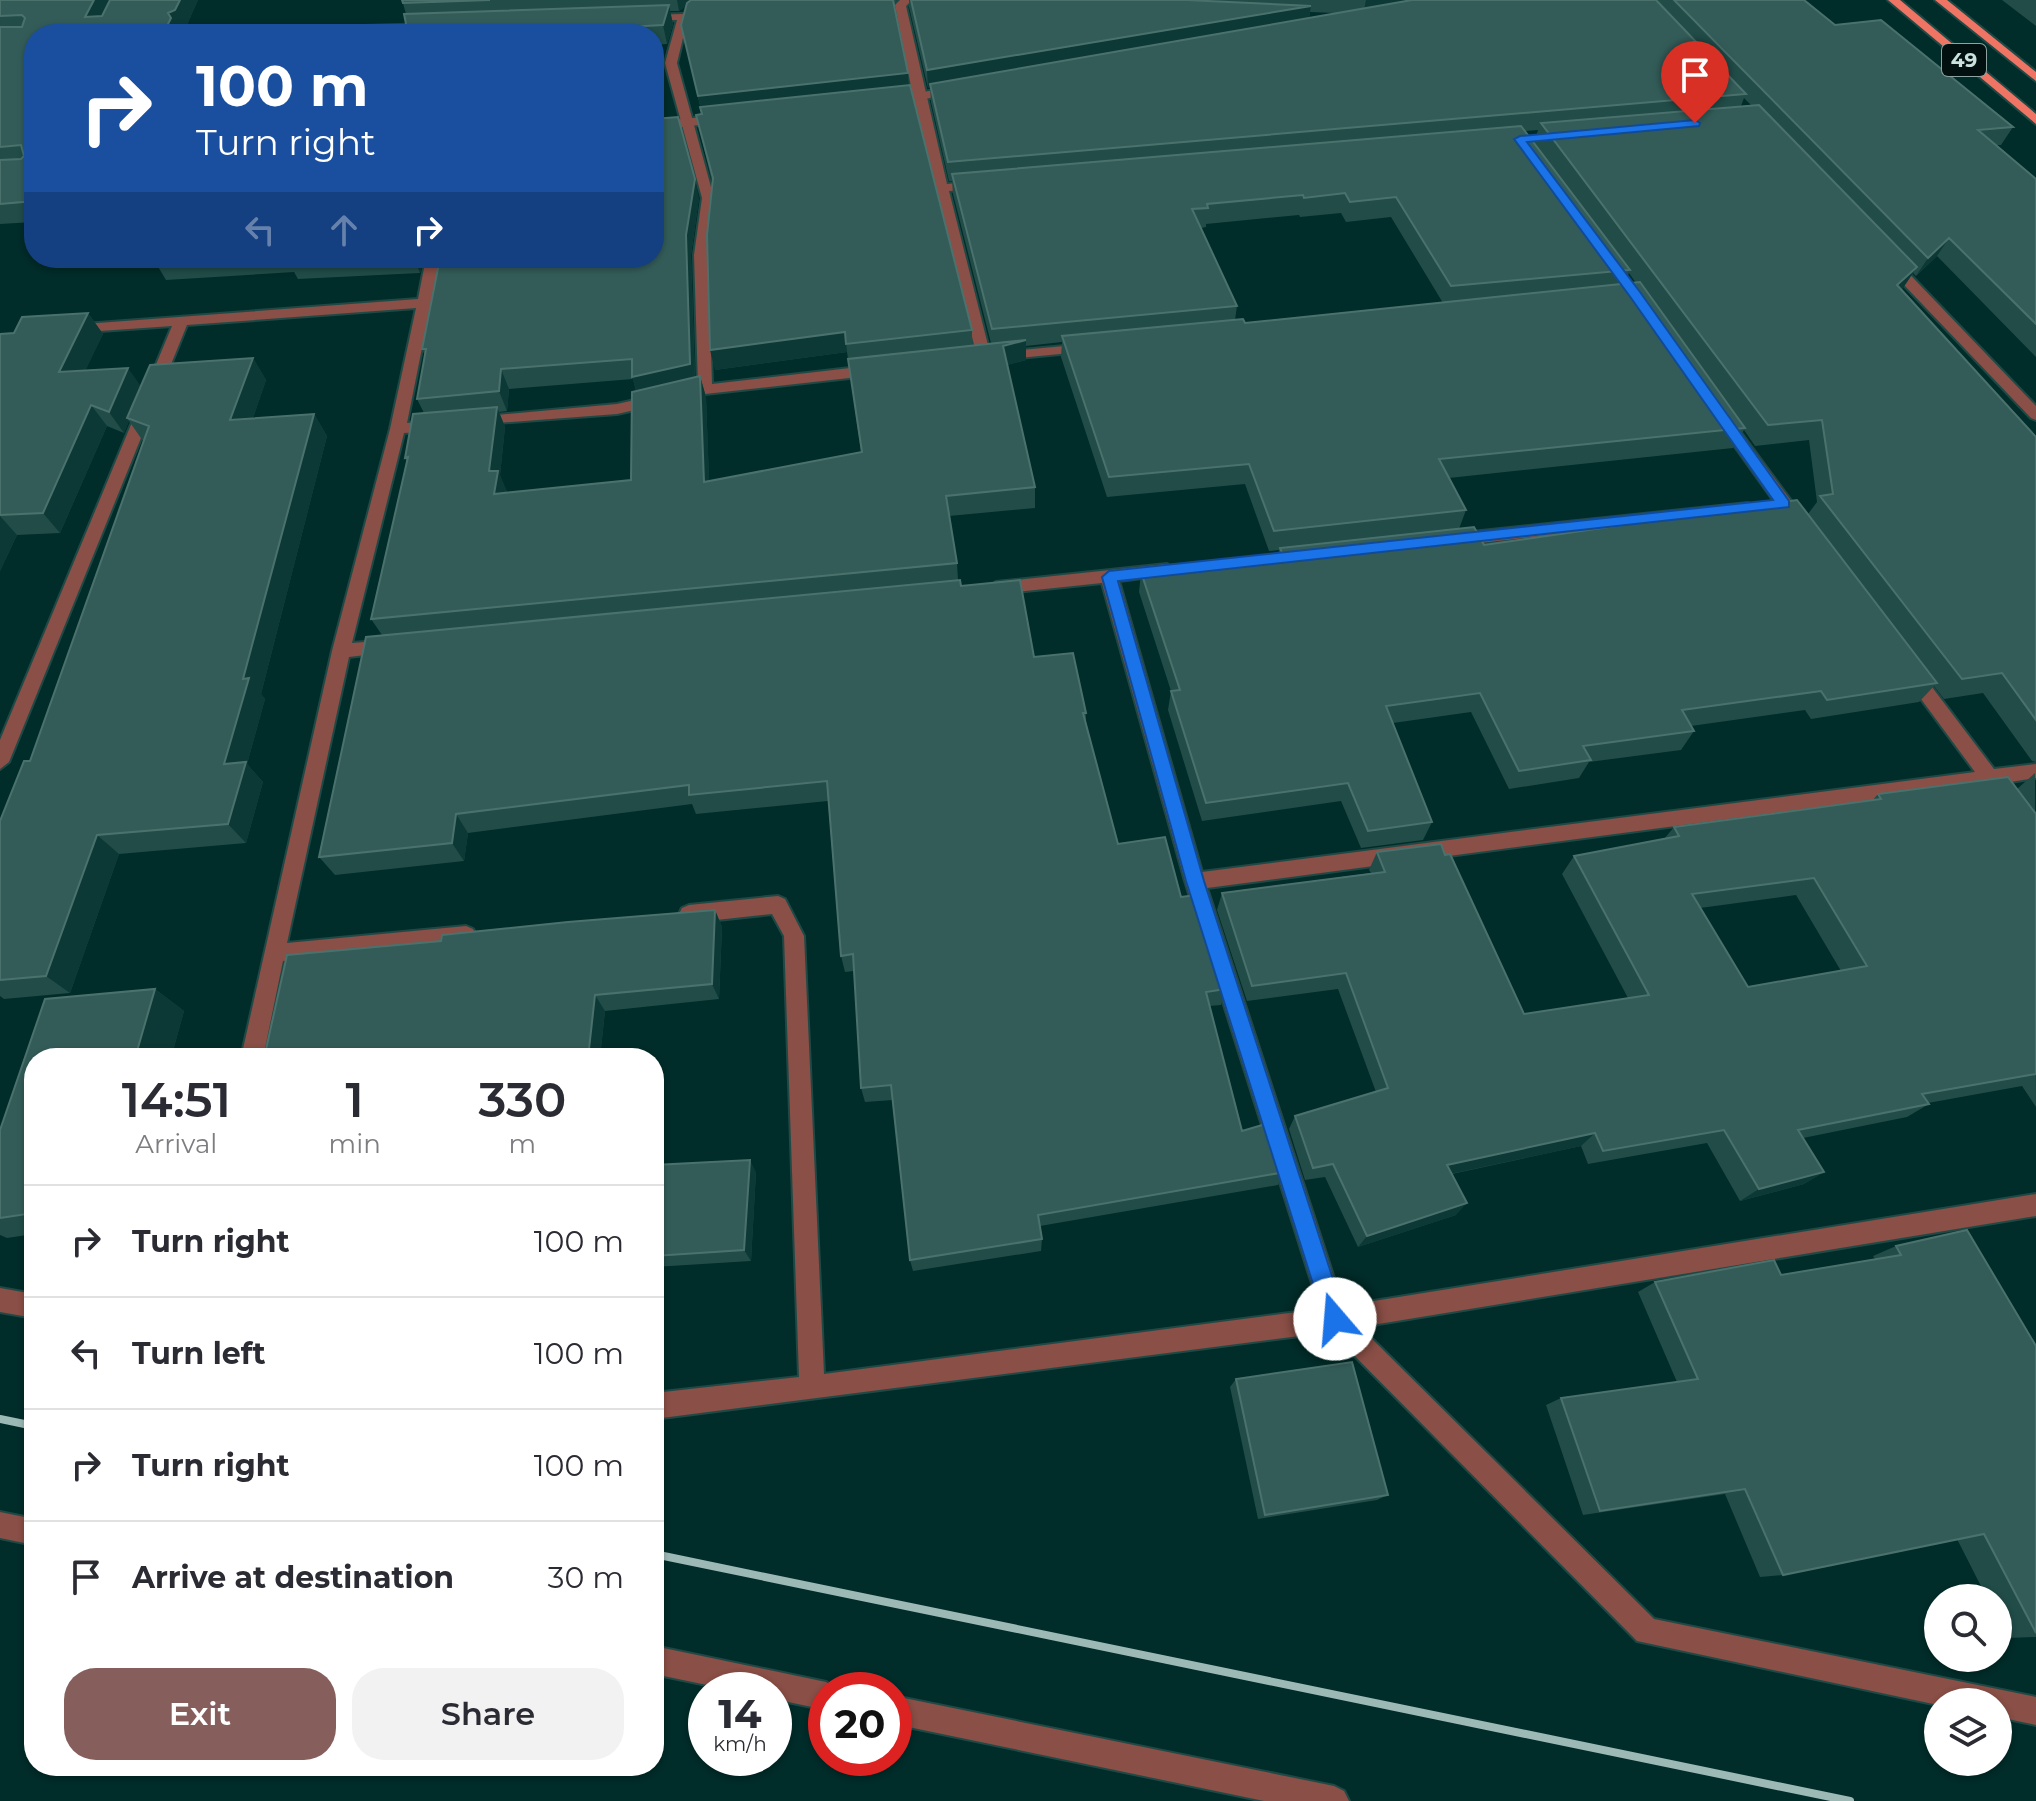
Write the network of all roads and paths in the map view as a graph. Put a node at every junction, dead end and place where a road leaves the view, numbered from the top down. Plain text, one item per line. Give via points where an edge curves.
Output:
1 (907, 0) edge
2 (1893, 0) edge
3 (1940, 0) edge
4 (696, 8) edge
5 (683, 17) junction
6 (637, 18) edge
7 (2036, 78) edge
8 (965, 90) edge
9 (919, 97) junction
10 (872, 103) edge
11 (732, 118) edge
12 (2036, 120) edge
13 (685, 123) junction
14 (664, 125) edge
15 (990, 184) edge
16 (943, 188) junction
17 (1884, 255) edge
18 (431, 268) edge
19 (422, 303) junction
20 (181, 321) junction
21 (60, 330) edge
22 (1095, 347) edge
23 (891, 368) edge
24 (705, 389) junction
25 (1710, 399) edge
26 (2036, 415) edge
27 (398, 429) junction
28 (1784, 504) junction
29 (1802, 529) edge
30 (1438, 541) edge
31 (1188, 568) edge
32 (1109, 577) junction
33 (984, 589) edge
34 (404, 645) edge
35 (341, 651) junction
36 (1897, 653) edge
37 (0, 762) edge
38 (2036, 771) edge
39 (1991, 777) junction
40 (2036, 840) edge
41 (1195, 881) junction
42 (668, 916) edge
43 (495, 932) edge
44 (275, 953) junction
45 (254, 1048) edge
46 (2036, 1205) edge
47 (0, 1300) edge
48 (24, 1304) edge
49 (1335, 1319) junction
50 (812, 1388) junction
51 (664, 1405) edge
52 (0, 1525) edge
53 (24, 1530) edge
54 (664, 1662) edge
55 (1924, 1688) edge
56 (808, 1692) edge
57 (2012, 1706) edge
58 (2036, 1711) edge
59 (912, 1714) edge
60 (1334, 1801) edge

1 - 9 street via 900,5
2 - 12 main road, 49
3 - 7 main road, 49
4 - 5 street
5 - 6 street
5 - 13 street via 671,63
8 - 9 street
9 - 10 street
9 - 16 street
11 - 13 street
13 - 14 street
13 - 24 street via 708,198 701,255
15 - 16 street
16 - 22 street via 976,358
17 - 26 street
18 - 19 street
19 - 20 street
19 - 27 street
20 - 21 street
20 - 37 street
23 - 24 street
24 - 27 street via 617,409
25 - 28 street
27 - 35 street
28 - 29 street
28 - 30 street
31 - 32 street
32 - 33 street
32 - 41 street
34 - 35 street
35 - 44 street
36 - 39 street
38 - 39 street
39 - 40 street
39 - 41 street
41 - 49 street
42 - 50 street via 778,905 794,936
43 - 44 street
44 - 45 street
46 - 49 street
47 - 48 street
49 - 50 street
49 - 55 street via 1647,1631
50 - 51 street
52 - 53 street
54 - 56 street
57 - 58 street
59 - 60 street

